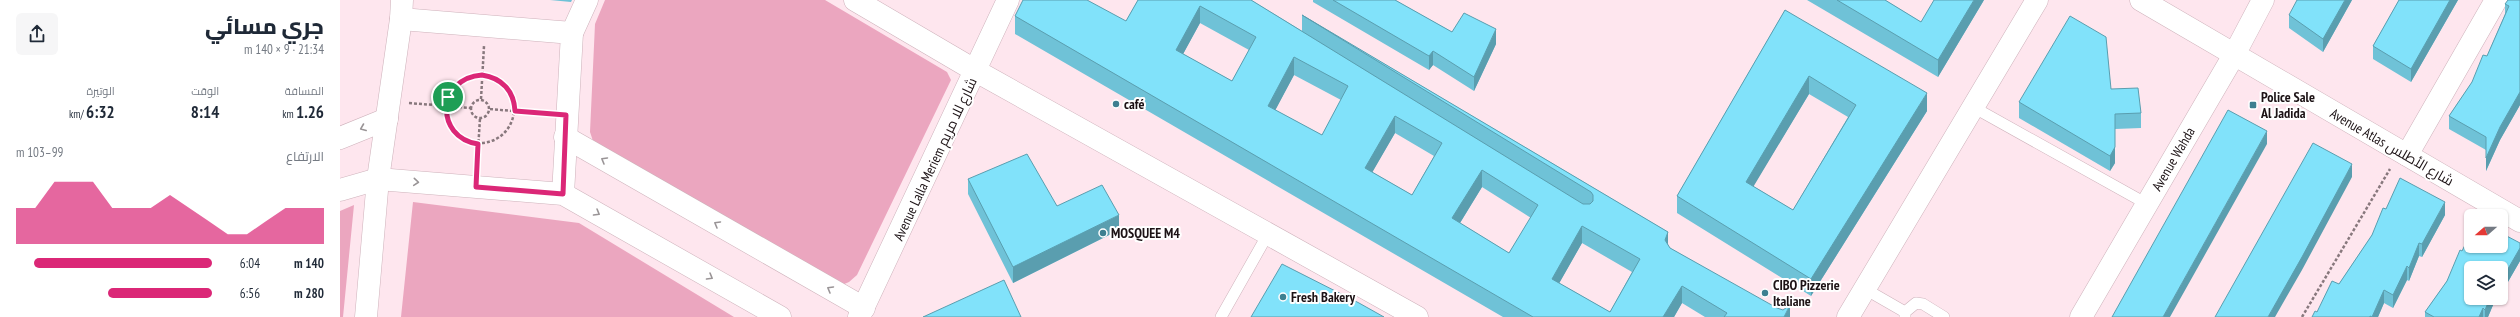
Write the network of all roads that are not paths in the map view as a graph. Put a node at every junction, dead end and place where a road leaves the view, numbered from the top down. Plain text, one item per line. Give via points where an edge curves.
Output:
1 (587, 0) edge
2 (855, 0) edge
3 (1008, 0) edge
4 (2037, 0) edge
5 (2140, 0) edge
6 (2263, 0) edge
7 (2496, 0) edge
8 (401, 10) edge
9 (572, 33) junction
10 (2234, 55) junction
11 (976, 71) junction
12 (1973, 107) junction
13 (388, 110) junction
14 (340, 138) edge
15 (565, 138) junction
16 (2403, 153) junction
17 (378, 179) junction
18 (340, 190) edge
19 (563, 194) junction
20 (2147, 204) junction
21 (2520, 221) edge
22 (1268, 234) junction
23 (1865, 289) junction
24 (862, 313) edge
25 (1905, 314) edge
26 (366, 317) edge
27 (780, 317) edge
28 (1221, 317) edge
29 (1417, 317) edge
30 (1848, 317) edge
31 (1944, 317) edge
32 (2081, 317) edge

1 - 9 street
2 - 11 street
3 - 11 street, Avenue Lalla Meriem شارع للا مريم
4 - 12 street
5 - 10 street, Avenue Atlas شارع الأطلس
6 - 10 street, Avenue Wahda
7 - 16 street
8 - 9 street via 485,26
8 - 13 street
9 - 15 street
10 - 16 street, Avenue Atlas شارع الأطلس
10 - 20 street, Avenue Wahda
11 - 22 street
11 - 24 street, Avenue Lalla Meriem شارع للا مريم
12 - 20 lane
12 - 23 street
13 -> 14 street
13 - 17 street
15 - 19 street
24 -> 15 street
16 - 21 street, Avenue Atlas شارع الأطلس
17 - 18 street
17 -> 19 street
17 - 26 street
19 -> 27 street
20 - 32 street, Avenue Wahda
22 - 28 lane
22 - 29 street
23 - 25 lane
23 - 30 street
25 - 31 lane via 1912,304 1919,303

